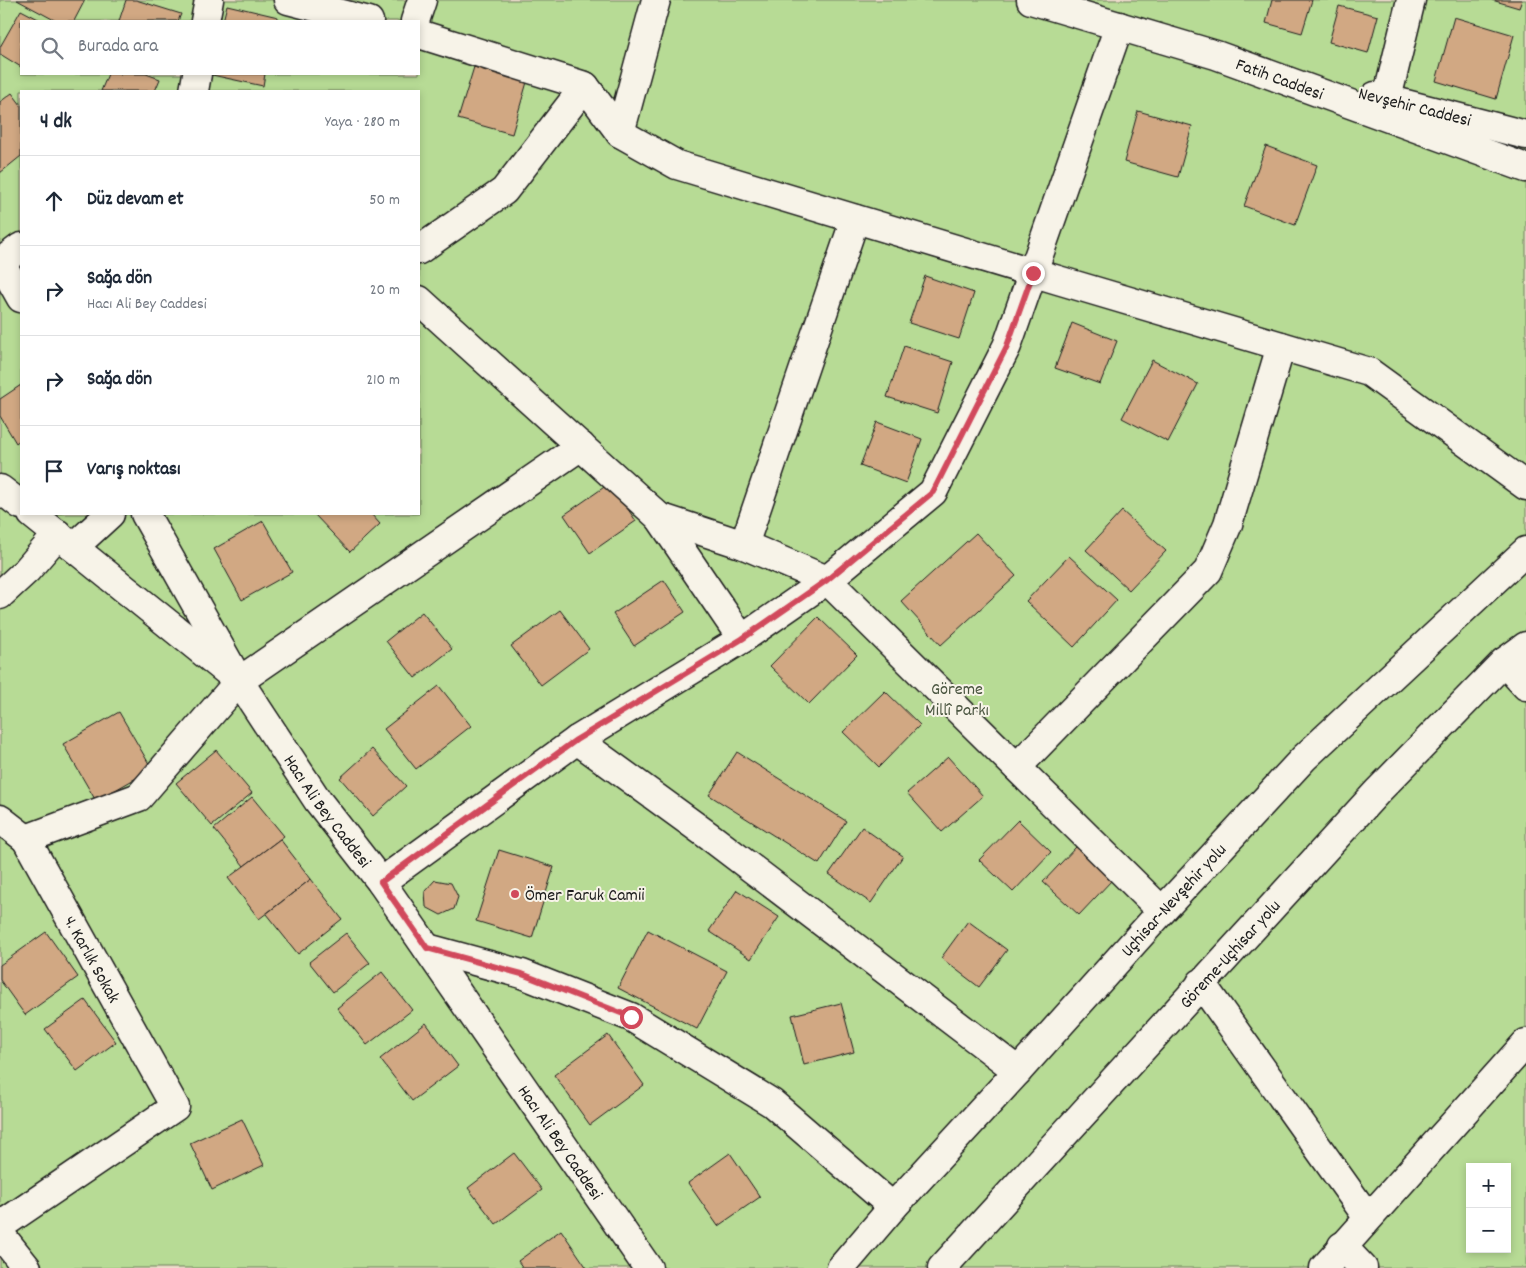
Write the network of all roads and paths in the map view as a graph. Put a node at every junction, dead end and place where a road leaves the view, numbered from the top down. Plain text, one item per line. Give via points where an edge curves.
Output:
1 (209, 0) edge
2 (288, 0) edge
3 (422, 0) edge
4 (656, 0) edge
5 (1031, 0) edge
6 (1411, 0) edge
7 (205, 20) edge
8 (366, 20) edge
9 (415, 20) edge
10 (1119, 26) junction
11 (420, 34) edge
12 (197, 75) edge
13 (585, 86) junction
14 (194, 90) edge
15 (1385, 107) junction
16 (620, 133) junction
17 (1526, 135) edge
18 (1526, 168) edge
19 (855, 219) junction
20 (20, 248) edge
21 (420, 249) edge
22 (0, 262) edge
23 (1033, 273) junction
24 (20, 296) edge
25 (420, 301) edge
26 (1281, 346) junction
27 (581, 446) junction
28 (1526, 486) edge
29 (0, 489) edge
30 (20, 505) edge
31 (33, 515) edge
32 (108, 515) edge
33 (146, 515) edge
34 (659, 517) junction
35 (66, 540) junction
36 (744, 545) junction
37 (1526, 551) edge
38 (827, 580) junction
39 (0, 595) edge
40 (742, 639) junction
41 (1515, 654) edge
42 (239, 680) junction
43 (1526, 686) edge
44 (576, 740) junction
45 (1017, 767) junction
46 (0, 819) edge
47 (26, 839) junction
48 (381, 882) junction
49 (1162, 911) junction
50 (427, 948) junction
51 (1201, 983) junction
52 (1526, 1043) edge
53 (1018, 1071) junction
54 (893, 1207) junction
55 (1368, 1218) junction
56 (0, 1226) edge
57 (0, 1234) edge
58 (1342, 1246) junction
59 (953, 1264) edge
60 (27, 1268) edge
61 (648, 1268) edge
62 (840, 1268) edge
63 (1324, 1268) edge
64 (1363, 1268) edge

1 - 7 street
2 - 8 street
3 - 9 street
4 - 16 street
5 - 10 street, Fatih Caddesi
6 - 15 street
10 - 15 street, Fatih Caddesi
10 - 23 street
11 - 13 street
12 - 14 street
13 - 16 street
13 - 21 street via 504,191
15 - 17 street, Nevşehir Caddesi
15 - 18 street, Fatih Caddesi
16 - 19 street via 677,165
19 - 23 street
19 - 36 street
20 - 22 street
22 - 24 street
23 - 26 street
23 - 38 street via 1007,346 933,492
25 - 27 street
26 - 28 street via 1369,372
26 - 45 street via 1228,524 1208,571
27 - 34 street
27 - 42 street
29 - 30 street
31 - 35 street
32 - 35 street
33 - 42 street, Hacı Ali Bey Caddesi
34 - 36 street
34 - 40 street
35 - 39 street
35 - 42 street
36 - 38 street
37 - 49 street, Uçhisar-Nevşehir yolu via 1304,758
38 - 40 street
38 - 45 street
40 - 44 street
41 - 43 street
41 - 51 street, Göreme-Uçhisar yolu via 1378,791
42 - 47 street via 140,796
42 - 48 street, Hacı Ali Bey Caddesi via 318,801
44 - 48 street
44 - 53 street via 713,839
45 - 49 street
46 - 47 street, 4. Karlık Sokak
47 - 56 street, 4. Karlık Sokak via 175,1107
48 - 50 street, Hacı Ali Bey Caddesi
49 - 53 street, Uçhisar-Nevşehir yolu
50 - 54 street via 522,974 631,1017 772,1103
50 - 61 street, Hacı Ali Bey Caddesi
51 - 55 street
51 - 59 street, Göreme-Uçhisar yolu
52 - 55 street
53 - 54 street, Uçhisar-Nevşehir yolu
54 - 62 street, Uçhisar-Nevşehir yolu
55 - 58 street
57 - 60 street
58 - 63 street
58 - 64 street

